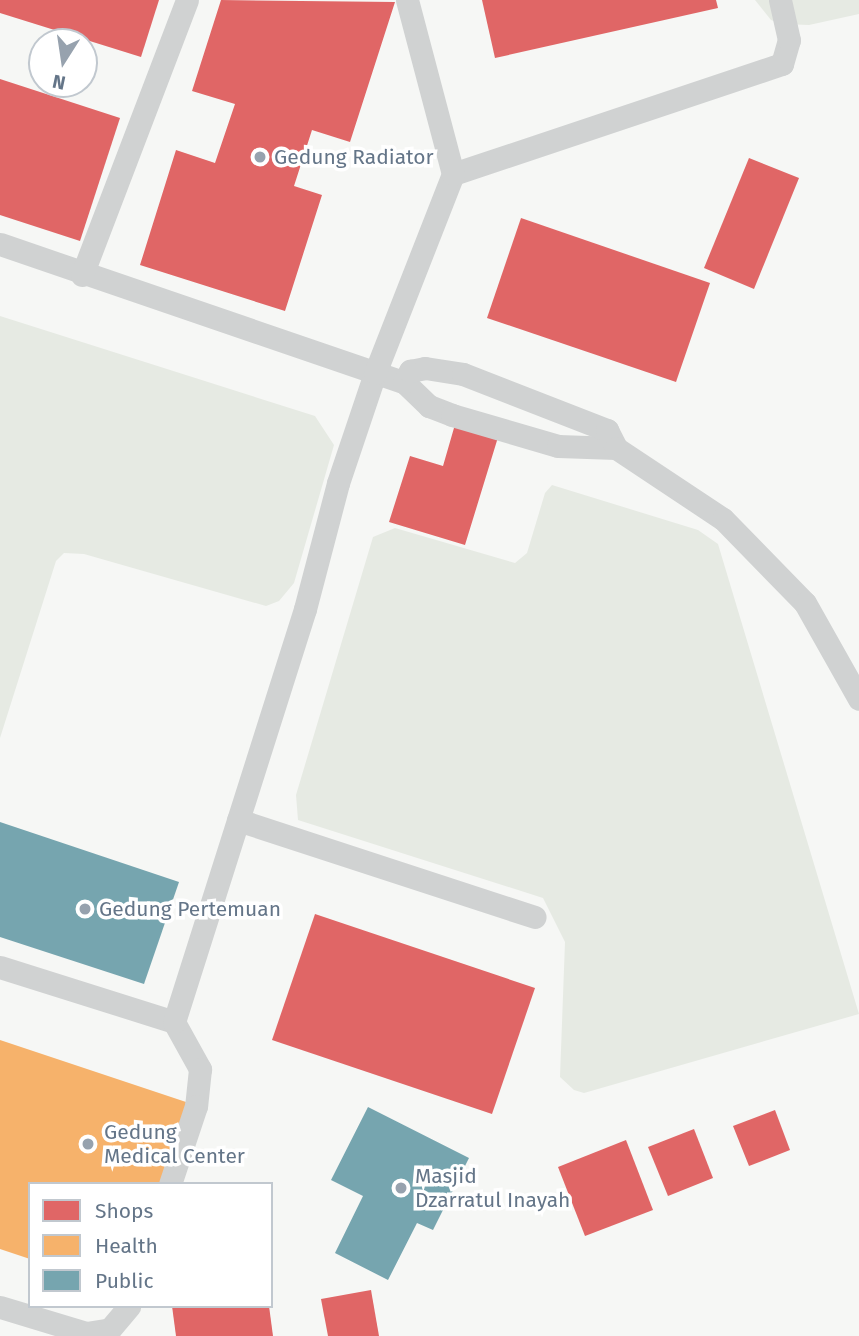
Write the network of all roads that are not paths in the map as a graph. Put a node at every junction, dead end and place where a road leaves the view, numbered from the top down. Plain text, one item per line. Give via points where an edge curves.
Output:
1 (187, 0) edge
2 (407, 0) edge
3 (780, 0) edge
4 (453, 174) junction
5 (0, 244) edge
6 (82, 275) junction
7 (375, 373) junction
8 (404, 382) junction
9 (616, 448) junction
10 (859, 699) edge
11 (238, 820) junction
12 (535, 917) dead end
13 (0, 967) edge
14 (174, 1022) junction
15 (171, 1182) edge
16 (0, 1307) edge
17 (127, 1308) edge

1 - 6 lane
2 - 4 lane
3 - 4 lane via 789,40 782,65
4 - 7 lane
5 - 6 lane
6 - 7 lane
7 - 8 lane
7 - 11 lane
8 - 9 lane via 421,400 452,415 558,446
8 - 9 lane via 410,371 425,368 463,374 591,421 607,430
9 - 10 lane via 686,491 758,554 805,603
11 - 12 lane
11 - 14 lane
13 - 14 lane
14 - 15 lane via 200,1069 196,1105
16 - 17 lane via 86,1334 110,1329

